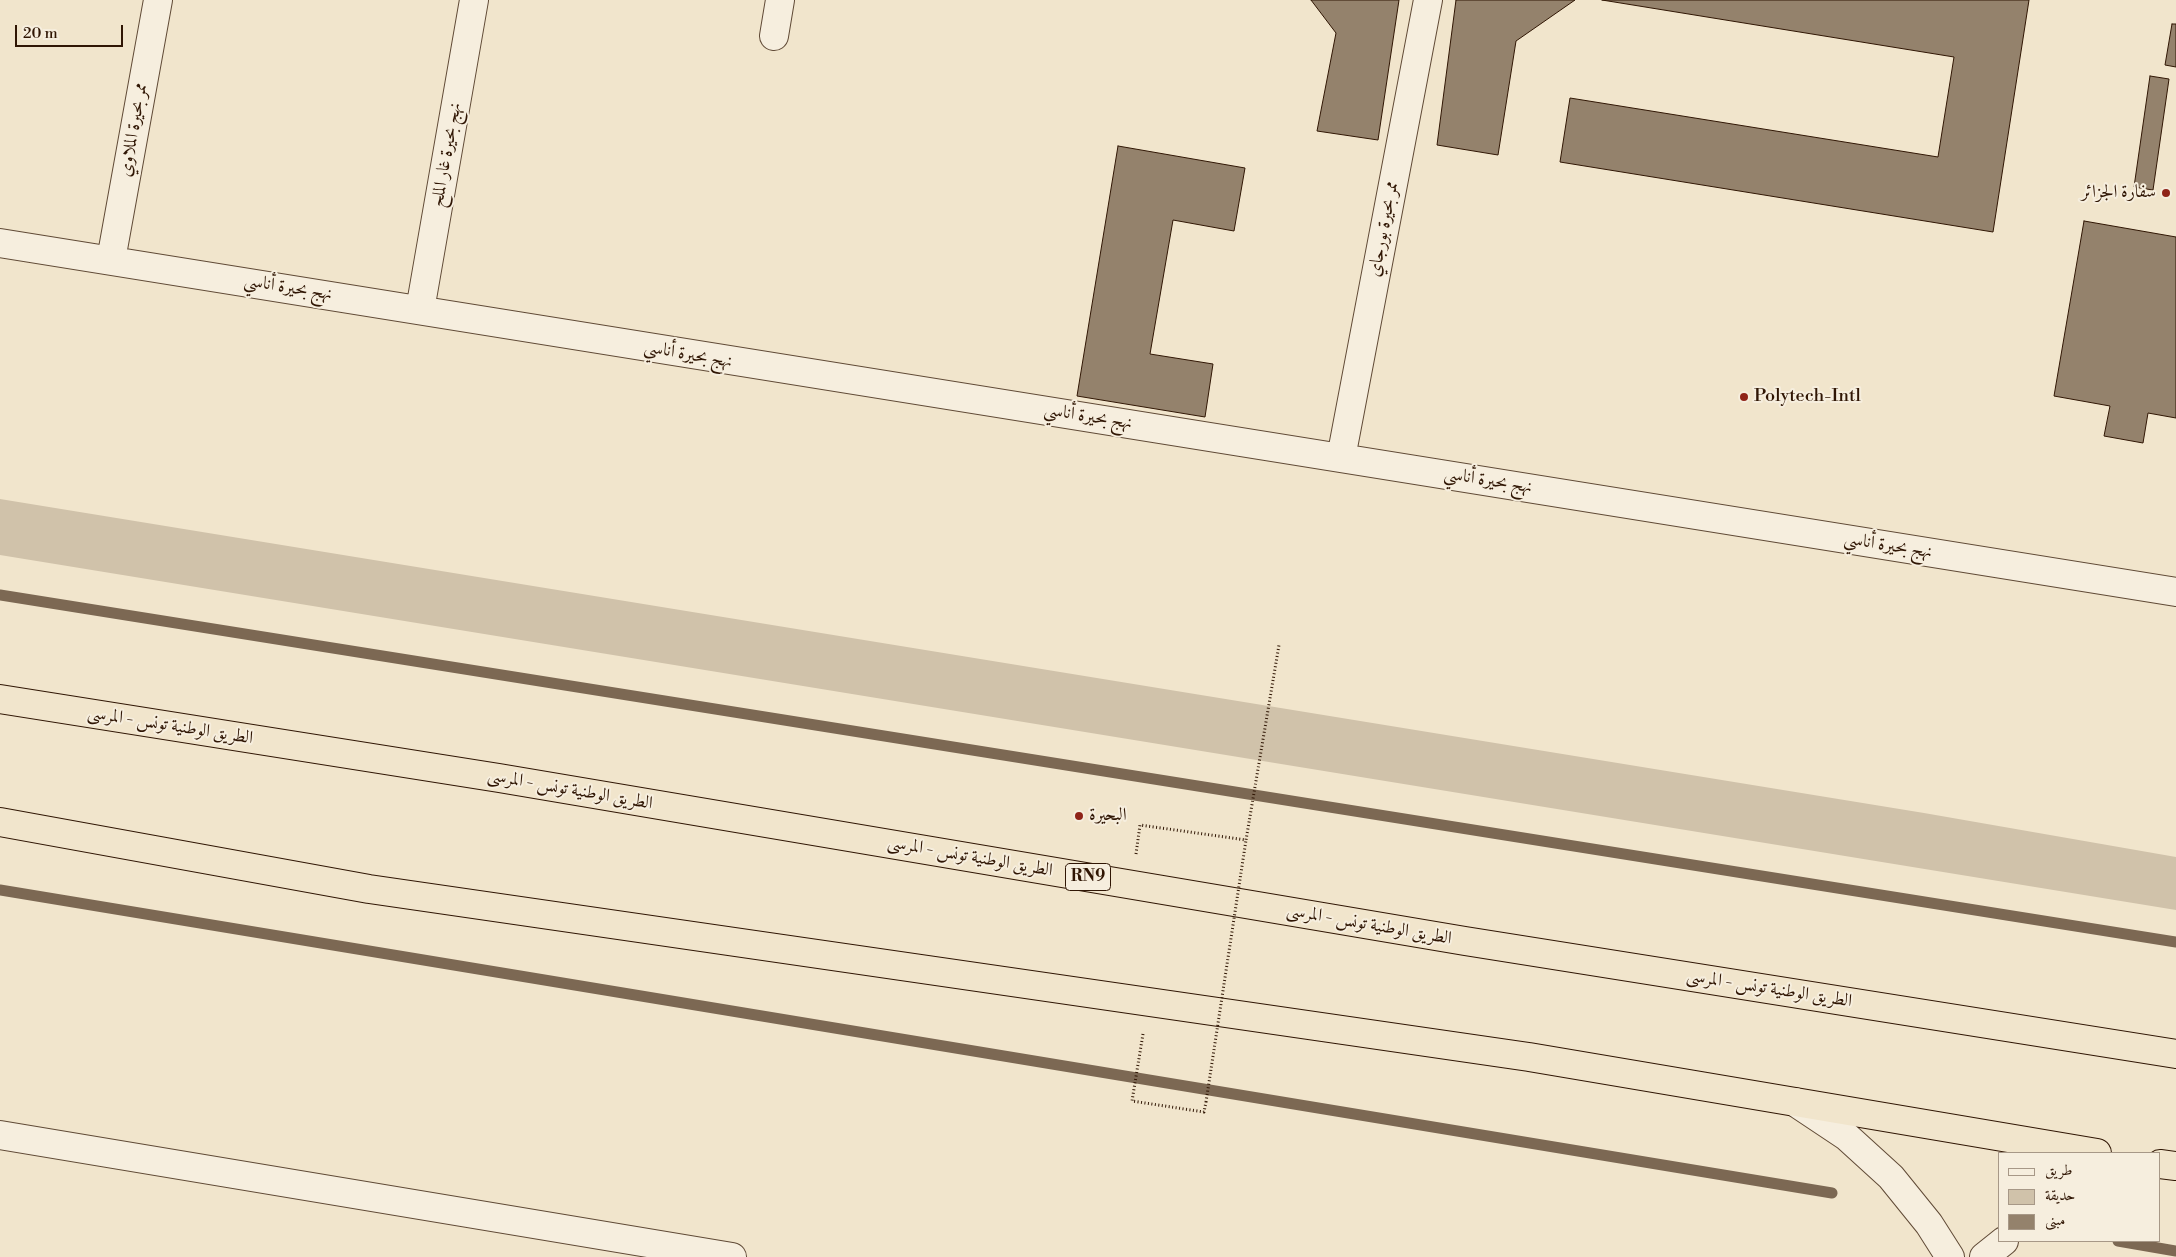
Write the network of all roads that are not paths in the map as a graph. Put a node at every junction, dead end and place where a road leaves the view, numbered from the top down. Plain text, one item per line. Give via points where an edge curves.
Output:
1 (158, 0) edge
2 (474, 0) edge
3 (780, 0) edge
4 (1428, 0) edge
5 (774, 36) dead end
6 (0, 243) edge
7 (111, 260) junction
8 (420, 310) junction
9 (1340, 458) junction
10 (2176, 592) edge
11 (0, 699) edge
12 (0, 822) edge
13 (2176, 1054) edge
14 (1795, 1102) junction
15 (0, 1135) edge
16 (2091, 1152) edge
17 (2161, 1164) edge
18 (2176, 1166) edge
19 (2003, 1242) edge
20 (732, 1257) edge
21 (1950, 1257) edge
22 (1984, 1257) edge

1 - 7 street, ممر بحيرة الملاوي
2 - 8 street, نهج بحيرة غار الملح
3 - 5 street
4 - 9 street, ممر بحيرة بورجاي
6 - 7 street, نهج بحيرة أناسي
7 - 8 street, نهج بحيرة أناسي
8 - 9 street, نهج بحيرة أناسي
9 - 10 street, نهج بحيرة أناسي
11 - 13 highway, الطريق الوطنية تونس - المرسى / RN9 via 499,778 1465,941
12 - 14 highway via 369,889 1529,1057
14 - 16 highway
14 - 21 street via 1846,1136 1891,1177 1929,1224
15 - 20 street
17 - 18 highway
19 - 22 street

